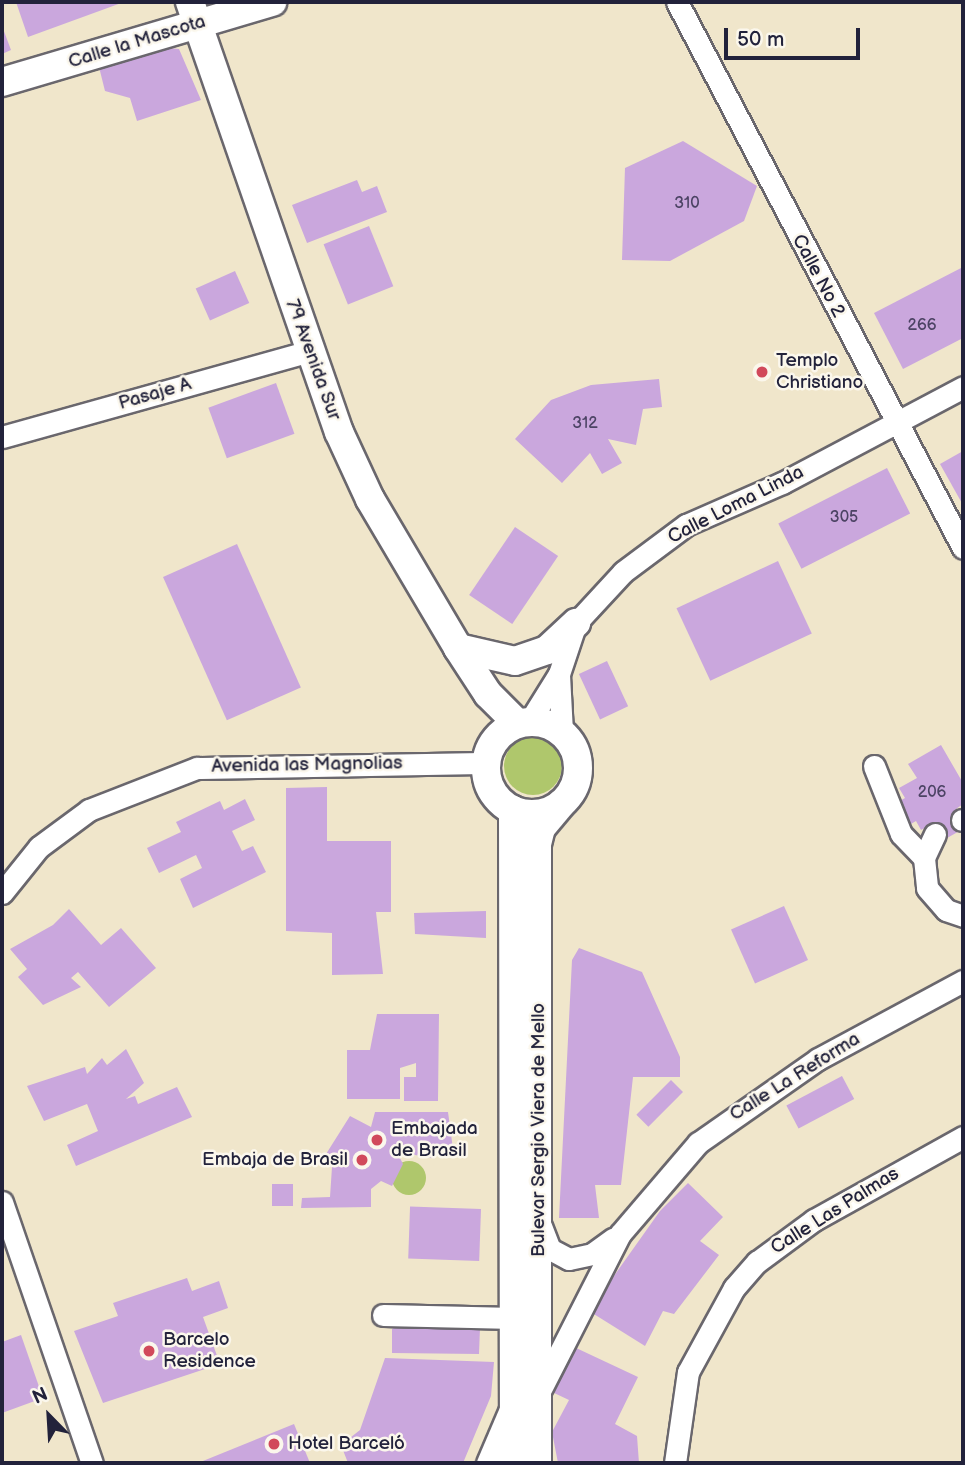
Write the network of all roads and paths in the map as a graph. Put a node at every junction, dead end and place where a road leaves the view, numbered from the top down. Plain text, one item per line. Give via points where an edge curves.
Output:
1 (272, 2) edge
2 (677, 2) edge
3 (194, 13) edge
4 (2, 82) edge
5 (309, 351) junction
6 (963, 387) edge
7 (895, 421) junction
8 (2, 438) edge
9 (963, 548) edge
10 (576, 623) junction
11 (458, 648) junction
12 (559, 674) junction
13 (488, 694) junction
14 (523, 723) junction
15 (562, 732) junction
16 (489, 755) junction
17 (874, 766) dead end
18 (561, 804) junction
19 (513, 810) junction
20 (935, 834) dead end
21 (924, 858) junction
22 (4, 884) edge
23 (963, 916) edge
24 (963, 981) edge
25 (963, 1136) edge
26 (2, 1202) edge
27 (540, 1223) junction
28 (620, 1234) junction
29 (383, 1315) dead end
30 (515, 1318) junction
31 (526, 1399) junction
32 (92, 1463) edge
33 (487, 1463) edge
34 (514, 1463) edge
35 (537, 1463) edge
36 (675, 1463) edge

1 - 3 main road, Calle la Mascota
2 - 7 street, Calle No 2
3 - 4 main road, Calle la Mascota
3 - 5 main road, 79 Avenida Sur
5 - 8 street, Pasaje A
5 - 11 main road, 79 Avenida Sur via 370,499
6 - 7 street, Calle Loma Linda
7 - 9 street, Calle No 2
7 - 10 street, Calle Loma Linda via 782,483 686,525 623,572
10 - 11 main road via 547,650 515,662
10 - 12 street, Calle Loma Linda
11 - 13 main road, 79 Avenida Sur
12 - 14 street, Calle Loma Linda
12 - 15 street, Calle Loma Linda
13 - 14 main road, 79 Avenida Sur
13 - 16 main road, 79 Avenida Sur
14 - 15 main road
14 - 16 main road
15 - 18 main road via 579,769
16 - 19 main road via 493,792
16 - 22 street, Avenida las Magnolias via 197,768 89,810 39,847
17 - 21 street via 901,834
18 - 19 main road via 538,813
18 - 27 main road, Bulevar Sergio Viera de Mello via 541,828 537,844
19 - 30 main road, Bulevar Sergio Viera de Mello
20 - 21 street
21 - 23 street via 927,888 946,910
24 - 28 street, Calle La Reforma via 748,1102 658,1184
25 - 36 street, Calle Las Palmas via 814,1220 757,1262 733,1288 688,1372
26 - 32 street
27 - 28 street, Calle La Reforma via 550,1249 569,1259 593,1254
27 - 31 main road, Bulevar Sergio Viera de Mello
28 - 31 street, Calle La Reforma
29 - 30 street
30 - 31 main road, Bulevar Sergio Viera de Mello
31 - 33 street, Calle La Reforma
31 - 34 main road, Bulevar Sergio Viera de Mello
31 - 35 main road, Bulevar Sergio Viera de Mello

